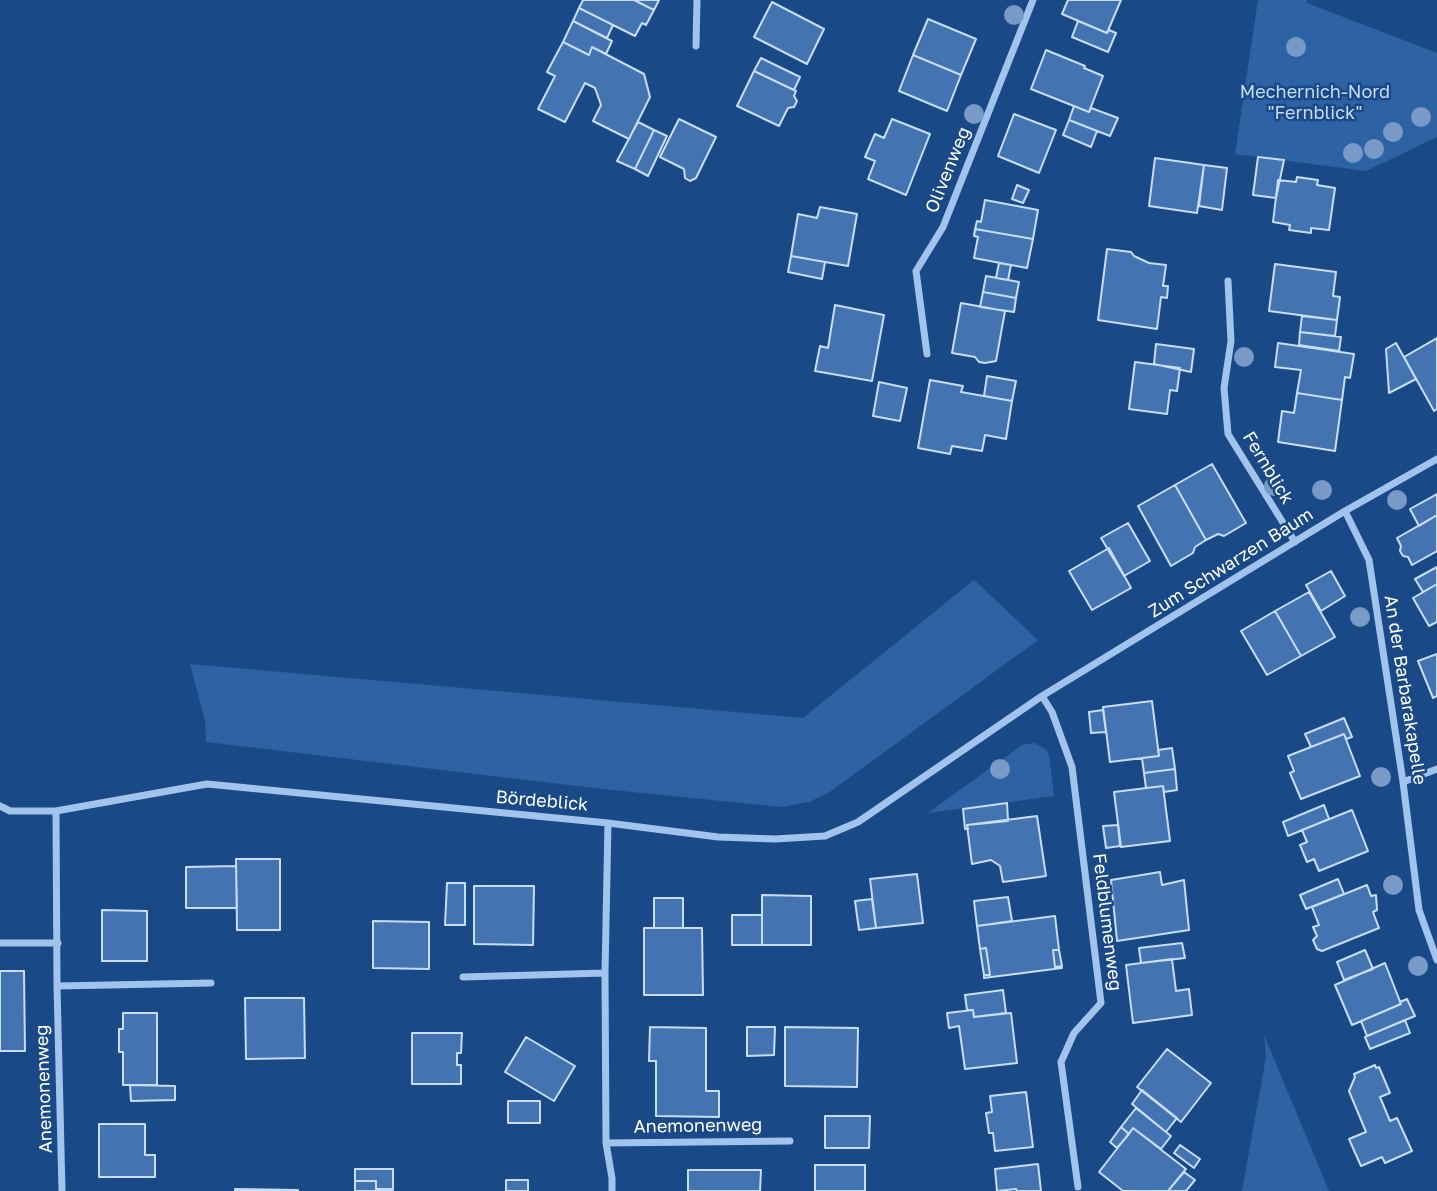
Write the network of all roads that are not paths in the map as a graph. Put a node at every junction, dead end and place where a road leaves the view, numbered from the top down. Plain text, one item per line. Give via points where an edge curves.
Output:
1 (697, 0) edge
2 (1033, 0) edge
3 (696, 46) dead end
4 (1228, 281) dead end
5 (926, 354) dead end
6 (1437, 459) edge
7 (1345, 511) junction
8 (1295, 542) junction
9 (1042, 695) junction
10 (1437, 769) edge
11 (1403, 782) junction
12 (0, 806) edge
13 (56, 811) junction
14 (608, 823) junction
15 (0, 943) edge
16 (58, 943) junction
17 (1437, 960) edge
18 (605, 973) junction
19 (463, 977) dead end
20 (211, 983) dead end
21 (57, 986) junction
22 (790, 1141) dead end
23 (606, 1143) junction
24 (1078, 1187) dead end
25 (62, 1191) edge
26 (612, 1191) edge

1 - 3 street
2 - 5 street, Olivenweg via 943,227 916,271
4 - 8 street, Fernblick via 1231,341 1224,387 1228,434
6 - 7 street, Zum Schwarzen Baum
7 - 8 street, Zum Schwarzen Baum
7 - 11 street, An der Barbarakapelle via 1369,560
8 - 9 street, Zum Schwarzen Baum
9 - 14 street, Bördeblick via 858,822 825,836 718,837
9 - 24 street, Feldblumenweg via 1072,767 1101,1003 1074,1033 1060,1062
10 - 11 street
11 - 17 street, An der Barbarakapelle via 1419,910
12 - 13 street, Bördeblick via 10,811
13 - 14 street, Bördeblick via 207,785
13 - 16 street, Anemonenweg
14 - 18 street
15 - 16 street
16 - 21 street, Anemonenweg
18 - 19 street
18 - 23 street
20 - 21 street
21 - 25 street, Anemonenweg
22 - 23 street, Anemonenweg
23 - 26 street

